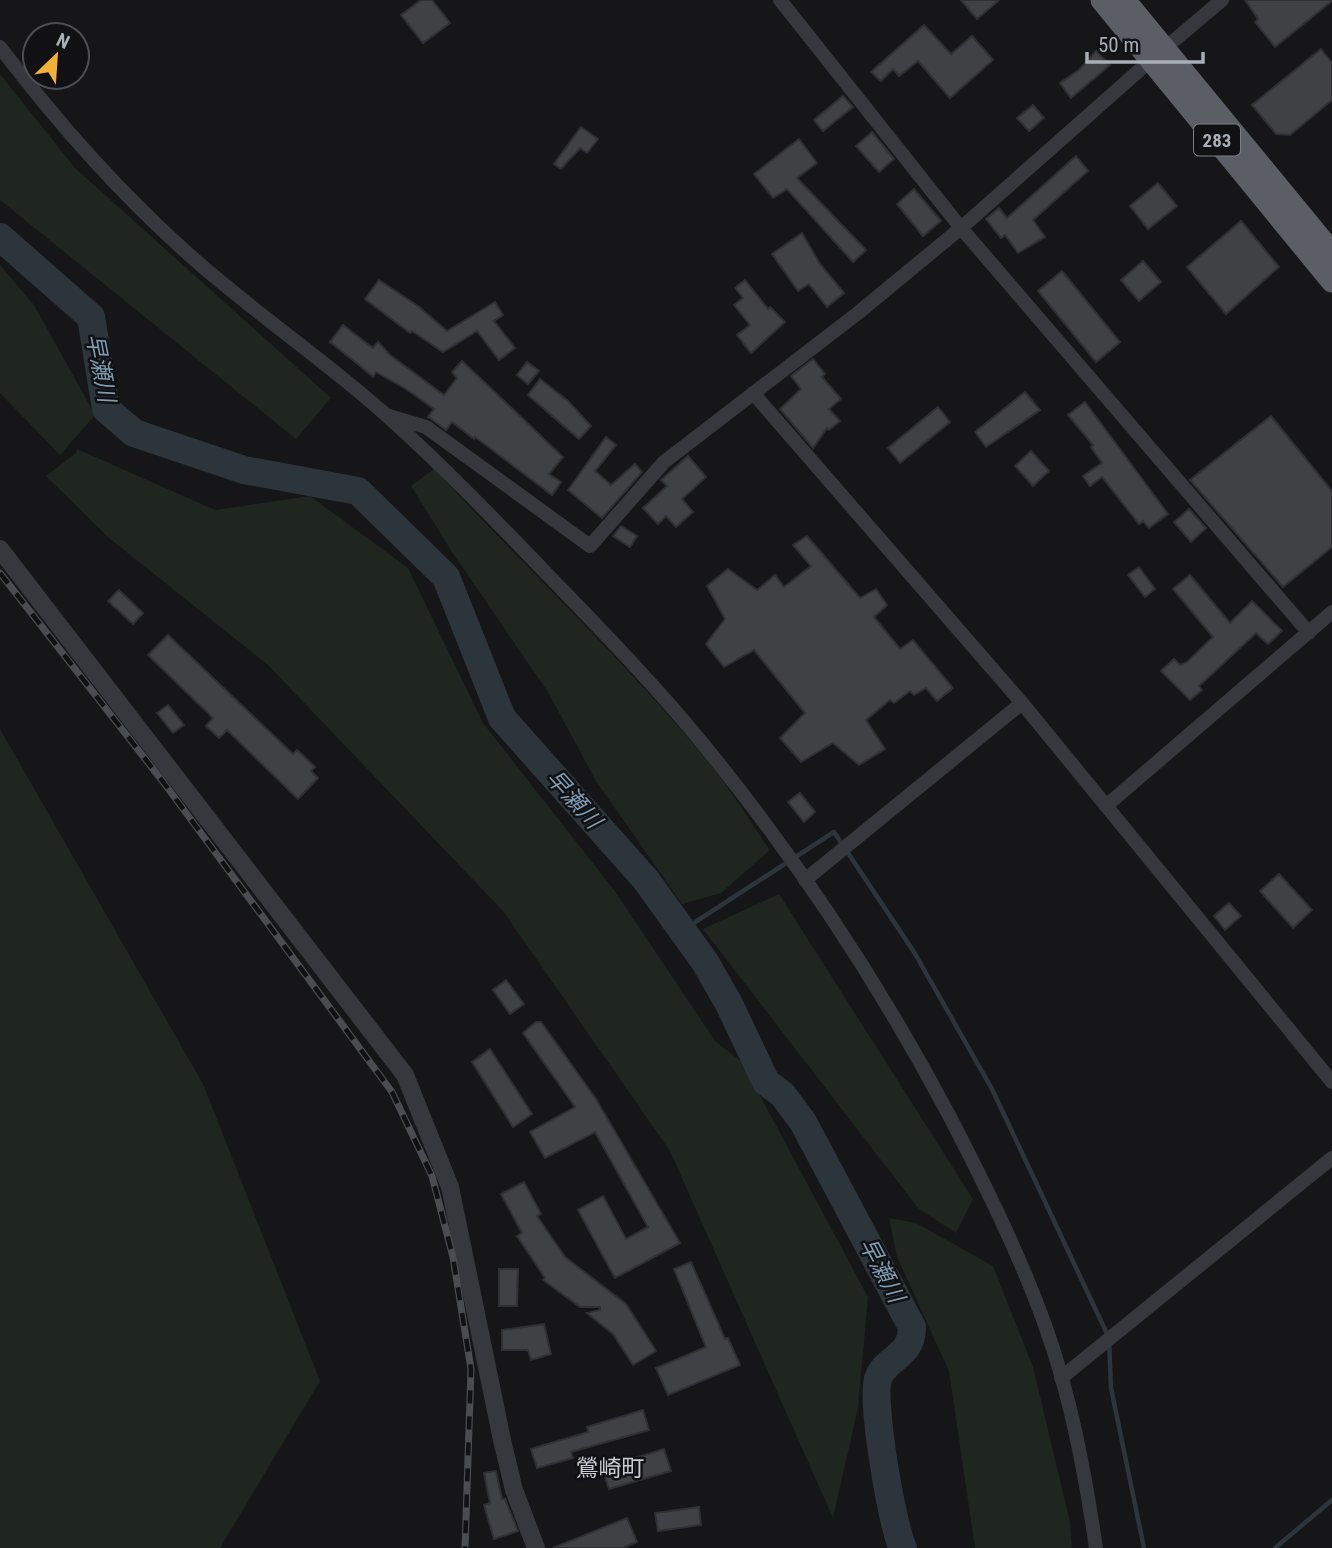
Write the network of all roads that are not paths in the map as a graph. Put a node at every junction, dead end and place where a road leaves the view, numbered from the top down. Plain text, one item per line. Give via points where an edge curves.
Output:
1 (780, 0) edge
2 (1102, 0) edge
3 (1124, 0) edge
4 (1222, 0) edge
5 (0, 47) edge
6 (1158, 54) junction
7 (961, 228) junction
8 (1332, 253) edge
9 (1332, 281) edge
10 (753, 393) junction
11 (387, 415) junction
12 (0, 549) edge
13 (1332, 611) edge
14 (1309, 633) junction
15 (1022, 703) junction
16 (1106, 806) junction
17 (805, 880) junction
18 (1332, 1082) edge
19 (1332, 1158) edge
20 (1061, 1378) junction
21 (536, 1548) edge
22 (1096, 1548) edge

1 - 7 street
2 - 6 highway, 283
3 - 6 highway, 283
4 - 6 street
5 - 11 street via 43,104 131,200 189,254
6 - 7 street
6 - 8 highway, 283
6 - 9 highway, 283
7 - 10 street
7 - 14 street
10 - 11 street via 664,462 590,546 426,427
10 - 15 street
11 - 17 street via 646,678 705,746
12 - 21 street via 405,1075 450,1187 502,1440 514,1490
13 - 14 street
14 - 16 street
15 - 16 street
15 - 17 street
16 - 18 street
17 - 20 street via 842,930 978,1172 1025,1273
19 - 20 street
20 - 22 street via 1085,1470

